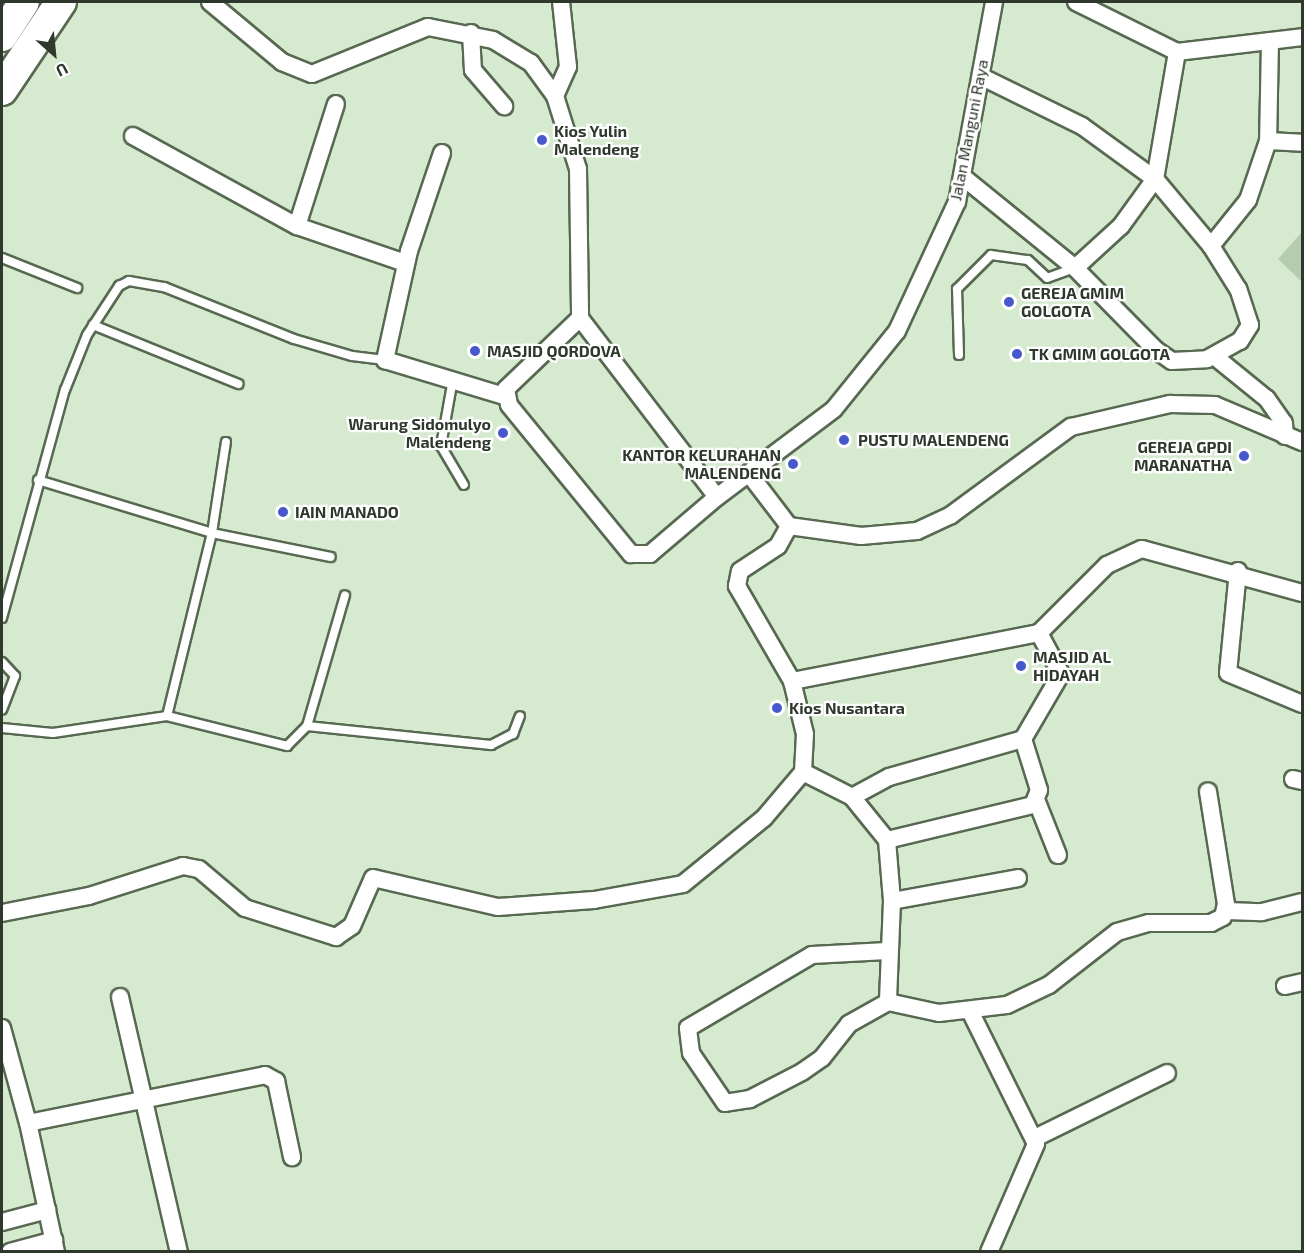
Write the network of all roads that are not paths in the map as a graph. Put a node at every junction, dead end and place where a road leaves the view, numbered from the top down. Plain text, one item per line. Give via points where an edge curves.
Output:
1 (61, 2) edge
2 (210, 2) edge
3 (561, 2) edge
4 (994, 2) edge
5 (1076, 2) edge
6 (19, 3) edge
7 (1106, 8) edge
8 (471, 33) junction
9 (2, 36) edge
10 (1302, 37) edge
11 (1269, 41) junction
12 (1177, 52) junction
13 (982, 77) junction
14 (2, 90) edge
15 (555, 96) junction
16 (336, 104) dead end
17 (504, 106) dead end
18 (133, 136) dead end
19 (1268, 141) junction
20 (1302, 142) edge
21 (442, 153) dead end
22 (963, 177) junction
23 (1155, 179) junction
24 (297, 226) junction
25 (1211, 246) junction
26 (2, 258) edge
27 (405, 263) junction
28 (1075, 268) junction
29 (77, 288) dead end
30 (580, 318) junction
31 (93, 325) junction
32 (959, 355) dead end
33 (1214, 356) junction
34 (385, 360) junction
35 (457, 381) junction
36 (238, 384) dead end
37 (496, 394) junction
38 (1286, 436) junction
39 (226, 442) dead end
40 (1302, 442) edge
41 (750, 475) junction
42 (38, 480) junction
43 (464, 485) dead end
44 (717, 497) junction
45 (789, 526) junction
46 (213, 533) junction
47 (331, 557) dead end
48 (1238, 571) junction
49 (1302, 593) edge
50 (345, 595) dead end
51 (2, 618) edge
52 (1039, 633) junction
53 (2, 662) edge
54 (792, 681) junction
55 (1302, 704) edge
56 (2, 710) edge
57 (167, 716) junction
58 (520, 716) dead end
59 (307, 726) junction
60 (2, 728) edge
61 (1023, 739) junction
62 (803, 772) junction
63 (1208, 791) dead end
64 (852, 797) junction
65 (1037, 802) junction
66 (887, 840) junction
67 (1058, 855) dead end
68 (1018, 878) dead end
69 (892, 901) junction
70 (1302, 902) edge
71 (1227, 911) junction
72 (2, 914) edge
73 (887, 951) junction
74 (1302, 982) edge
75 (1285, 986) dead end
76 (120, 997) dead end
77 (888, 1002) junction
78 (972, 1013) junction
79 (2, 1028) edge
80 (1167, 1074) dead end
81 (145, 1098) junction
82 (28, 1123) junction
83 (1035, 1138) junction
84 (292, 1157) dead end
85 (47, 1210) junction
86 (2, 1222) edge
87 (55, 1246) edge
88 (10, 1251) edge
89 (179, 1251) edge
90 (989, 1251) edge

1 - 14 highway
2 - 8 street via 282,62 312,74 338,67 404,33 428,27
3 - 15 street via 568,67
4 - 13 street, Jalan Manguni Raya
5 - 7 street
6 - 9 highway
7 - 12 street
8 - 15 street via 523,56
8 - 17 street via 472,70
10 - 11 street
11 - 12 street
11 - 19 street
12 - 23 street
13 - 22 street, Jalan Manguni Raya
13 - 23 street via 1082,126
15 - 30 street via 578,169
16 - 24 street
18 - 24 street
19 - 20 street
19 - 25 street via 1248,200
21 - 27 street
22 - 28 street
22 - 41 street, Jalan Manguni Raya via 928,268 873,367 834,409
23 - 25 street
23 - 28 street via 1121,226
24 - 27 street
25 - 33 street via 1250,319 1240,341
26 - 29 lane
27 - 34 street
28 - 32 lane via 1047,278 1028,260 991,255 957,289
28 - 33 street via 1143,341 1172,361
30 - 37 street
30 - 44 street
31 - 34 lane via 106,302 129,281 164,287 317,346
31 - 36 lane
31 - 42 lane via 65,390
33 - 38 street via 1267,399 1284,423
34 - 35 street
35 - 37 street
35 - 43 lane via 441,446
37 - 44 street, Jalan Manguni Raya via 631,554 650,554
38 - 40 street
38 - 45 street via 1215,405 1170,404 1071,427 951,515 917,531 861,536
39 - 46 lane
41 - 44 street, Jalan Manguni Raya
41 - 45 street
42 - 46 lane
42 - 51 lane
45 - 54 street via 778,546 745,567 737,577 741,600
46 - 47 lane
46 - 57 lane
48 - 49 street
48 - 52 street via 1151,548 1134,551 1093,577
48 - 55 street via 1228,673
50 - 59 lane
52 - 54 street
52 - 61 street via 1061,674
53 - 56 lane via 15,676
54 - 62 street via 805,734
57 - 59 lane via 287,746
57 - 60 lane via 53,733
58 - 59 lane via 513,734 491,745
61 - 64 street via 889,777
61 - 65 street via 1039,790
62 - 64 street
62 - 72 street via 764,818 695,876 663,891 498,907 373,878 352,926 336,937 245,908 198,870 183,866 89,897
63 - 71 street
64 - 66 street
65 - 66 street via 1009,814
65 - 67 street
66 - 69 street
68 - 69 street
69 - 73 street
70 - 71 street via 1262,912
71 - 78 street via 1211,923 1149,923 1117,932 1029,998
73 - 77 street
73 - 77 street via 812,955 693,1024 685,1036 719,1096 734,1102 802,1072 822,1058 849,1024
74 - 75 street
76 - 81 street
77 - 78 street via 939,1013
78 - 83 street
79 - 82 street
80 - 83 street
81 - 82 street
81 - 84 street via 270,1076 276,1081
81 - 89 street
82 - 85 street
83 - 90 street via 1035,1153
85 - 86 street
85 - 87 street
87 - 88 street

